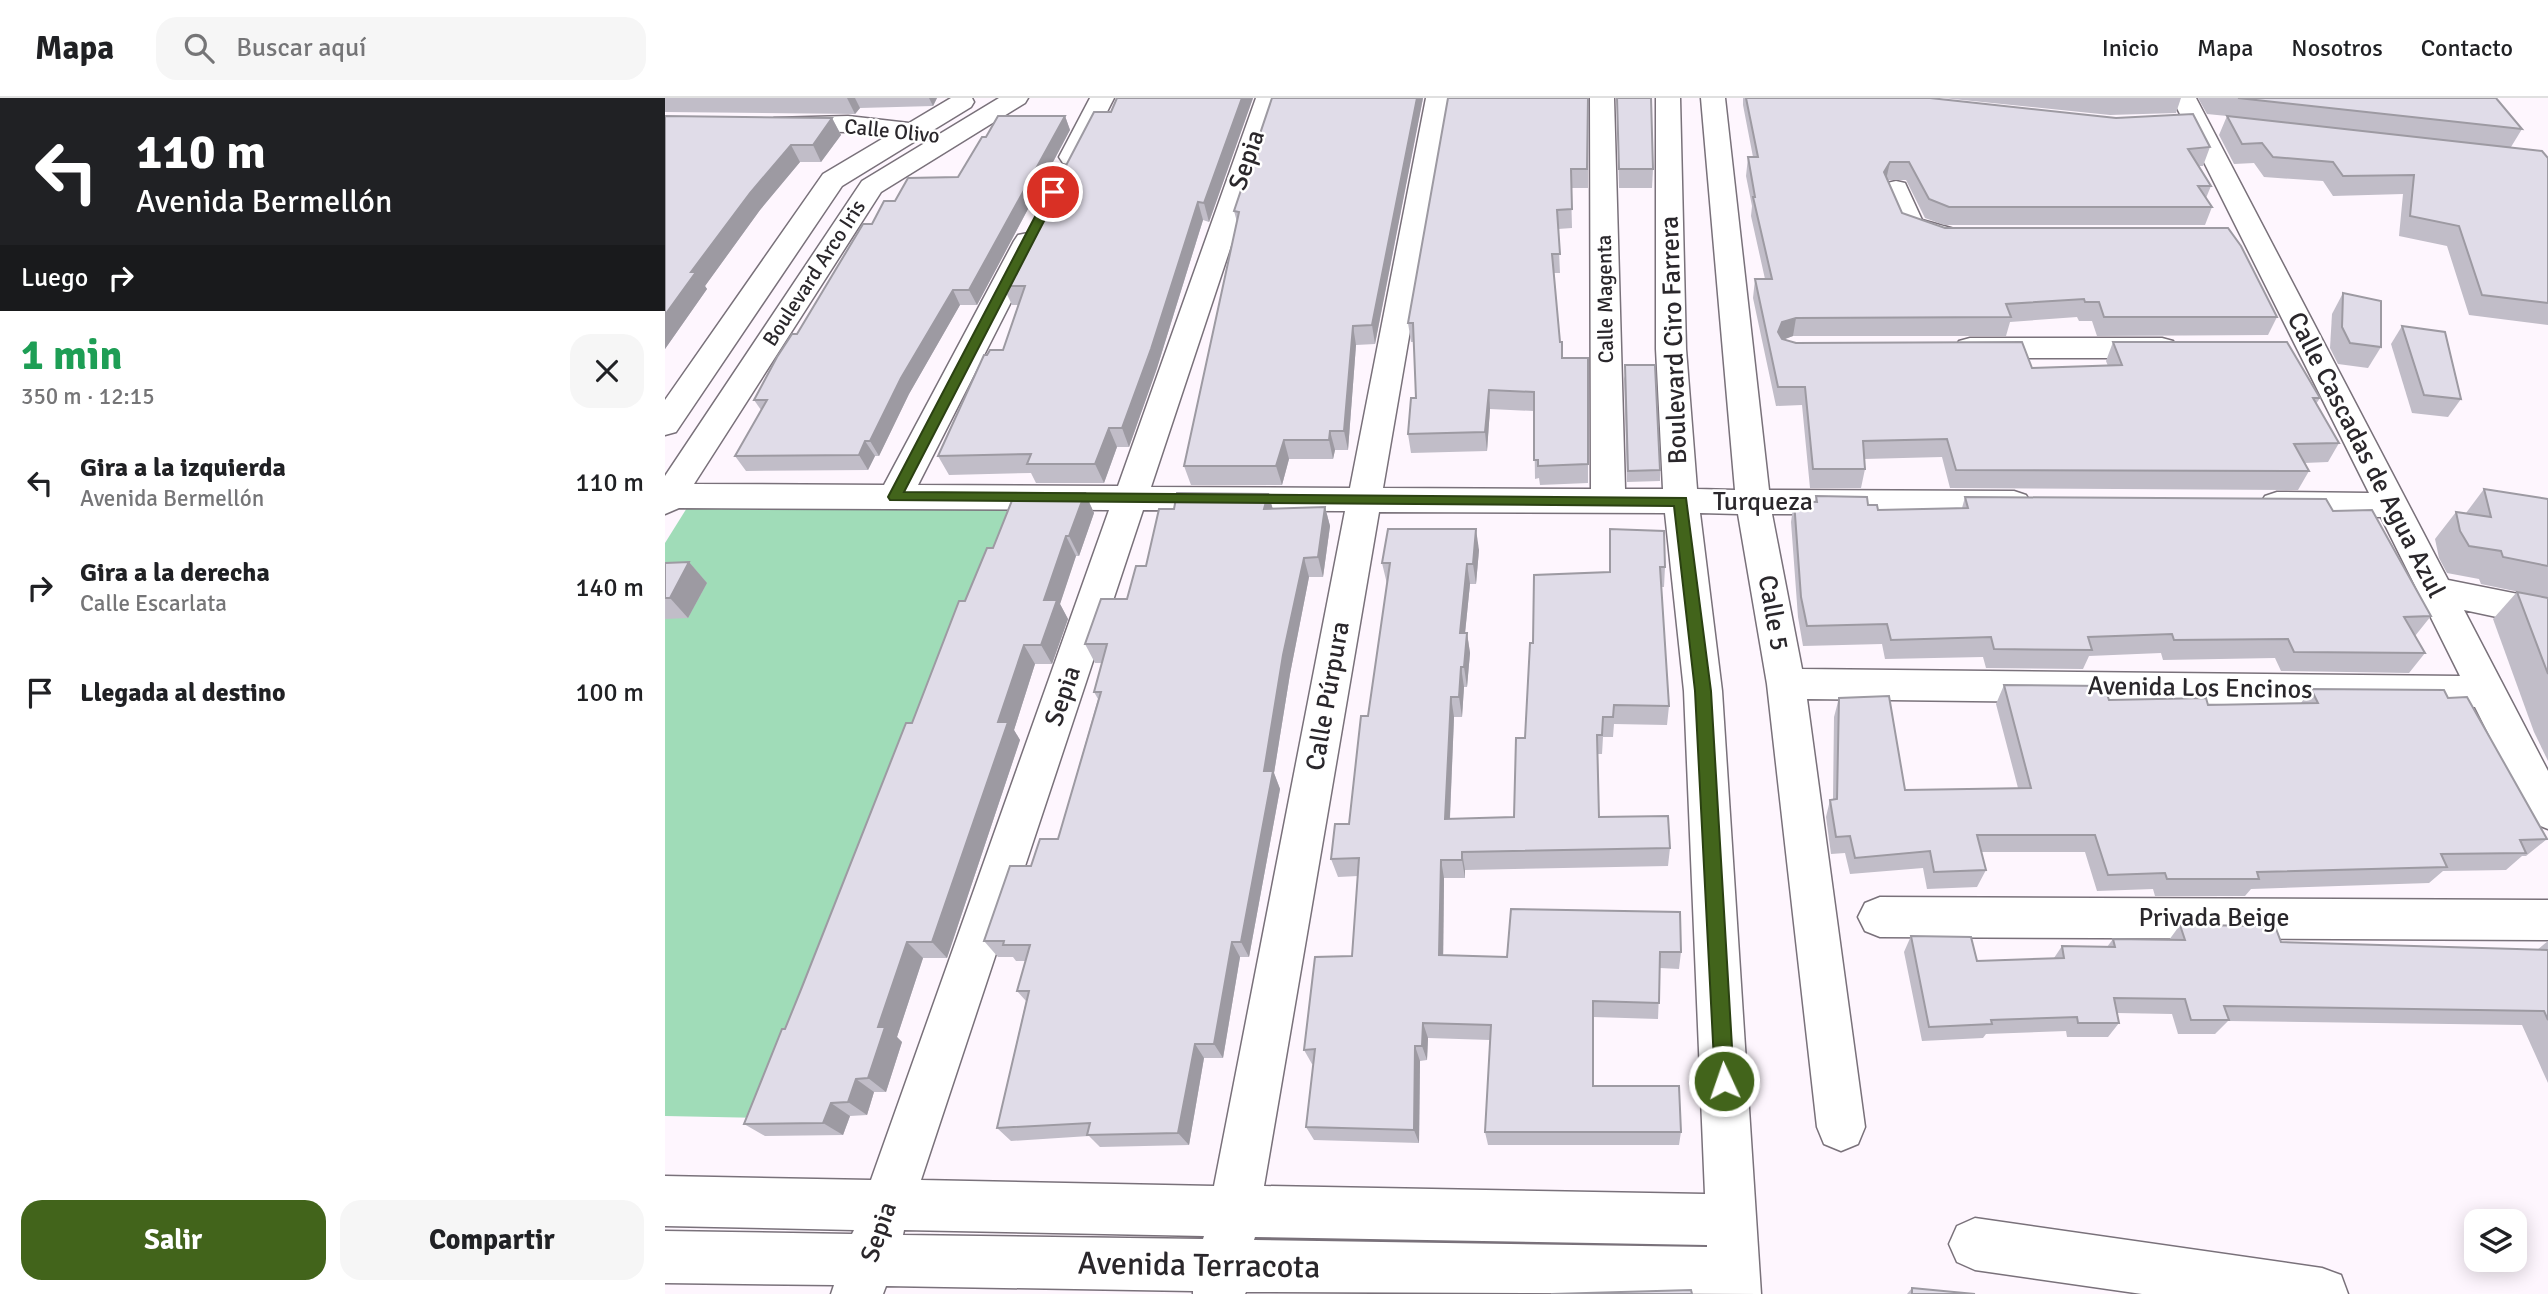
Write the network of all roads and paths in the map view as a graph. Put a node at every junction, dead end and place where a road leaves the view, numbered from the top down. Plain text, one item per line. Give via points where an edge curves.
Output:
1 (869, 98) edge
2 (969, 98) edge
3 (1016, 98) edge
4 (1102, 98) edge
5 (1268, 98) edge
6 (1438, 98) edge
7 (1602, 98) edge
8 (1668, 98) edge
9 (1713, 98) edge
10 (2194, 117) edge
11 (765, 123) edge
12 (848, 124) junction
13 (909, 131) junction
14 (952, 137) junction
15 (1058, 183) edge
16 (1896, 189) dead end
17 (1039, 219) edge
18 (1971, 228) edge
19 (1947, 348) edge
20 (2185, 348) edge
21 (665, 424) edge
22 (895, 497) junction
23 (666, 498) edge
24 (1131, 498) junction
25 (1364, 500) junction
26 (1608, 501) junction
27 (1681, 502) junction
28 (1752, 502) junction
29 (2044, 503) edge
30 (2253, 504) edge
31 (2392, 505) junction
32 (2436, 591) junction
33 (2548, 614) edge
34 (1786, 684) junction
35 (2487, 692) junction
36 (2548, 811) edge
37 (1880, 917) dead end
38 (2548, 919) edge
39 (1841, 1127) dead end
40 (665, 1201) edge
41 (888, 1205) junction
42 (1234, 1212) junction
43 (1732, 1220) junction
44 (1975, 1244) dead end
45 (665, 1257) edge
46 (863, 1277) edge
47 (1222, 1280) edge
48 (1734, 1284) edge
49 (2322, 1294) edge

1 - 12 street
2 - 13 street, Boulevard Arco Iris
3 - 14 street, Boulevard Arco Iris
4 - 15 street
5 - 24 street, Sepia
6 - 25 street, Calle Púrpura
7 - 26 street, Calle Magenta
8 - 27 street, Boulevard Ciro Farrera via 1671,349
9 - 28 street, Calle 5
10 - 31 street, Calle Cascadas de Agua Azul via 2236,227 2297,348
11 - 12 street, Calle Olivo
12 - 13 street, Calle Olivo
13 - 14 street, Calle Olivo
13 - 21 street, Boulevard Arco Iris via 832,180
14 - 23 street, Boulevard Arco Iris via 871,187
16 - 18 street via 1906,225 1941,236
17 - 22 street
19 - 20 street
22 - 23 street, Turqueza
22 - 24 street, Turqueza
24 - 25 street, Turqueza
24 - 41 street, Sepia
25 - 26 street, Turqueza
25 - 42 street, Calle Púrpura
26 - 27 street, Turqueza
27 - 28 street, Turqueza
27 - 43 street, Boulevard Ciro Farrera via 1703,691
28 - 29 street, Turqueza
28 - 34 street, Calle 5
30 - 31 street
31 - 32 street, Calle Cascadas de Agua Azul
32 - 33 street
32 - 35 street, Calle Cascadas de Agua Azul
34 - 35 street, Avenida Los Encinos
34 - 39 street, Calle 5
35 - 36 street, Calle Cascadas de Agua Azul
37 - 38 street, Privada Beige
40 - 41 street, Avenida Terracota
41 - 42 street, Avenida Terracota
41 - 46 street, Sepia
42 - 43 street, Avenida Terracota
42 - 47 street, Calle Púrpura
43 - 48 street, Boulevard Ciro Farrera
44 - 49 street
45 - 46 street, Avenida Terracota
46 - 47 street, Avenida Terracota
47 - 48 street, Avenida Terracota

